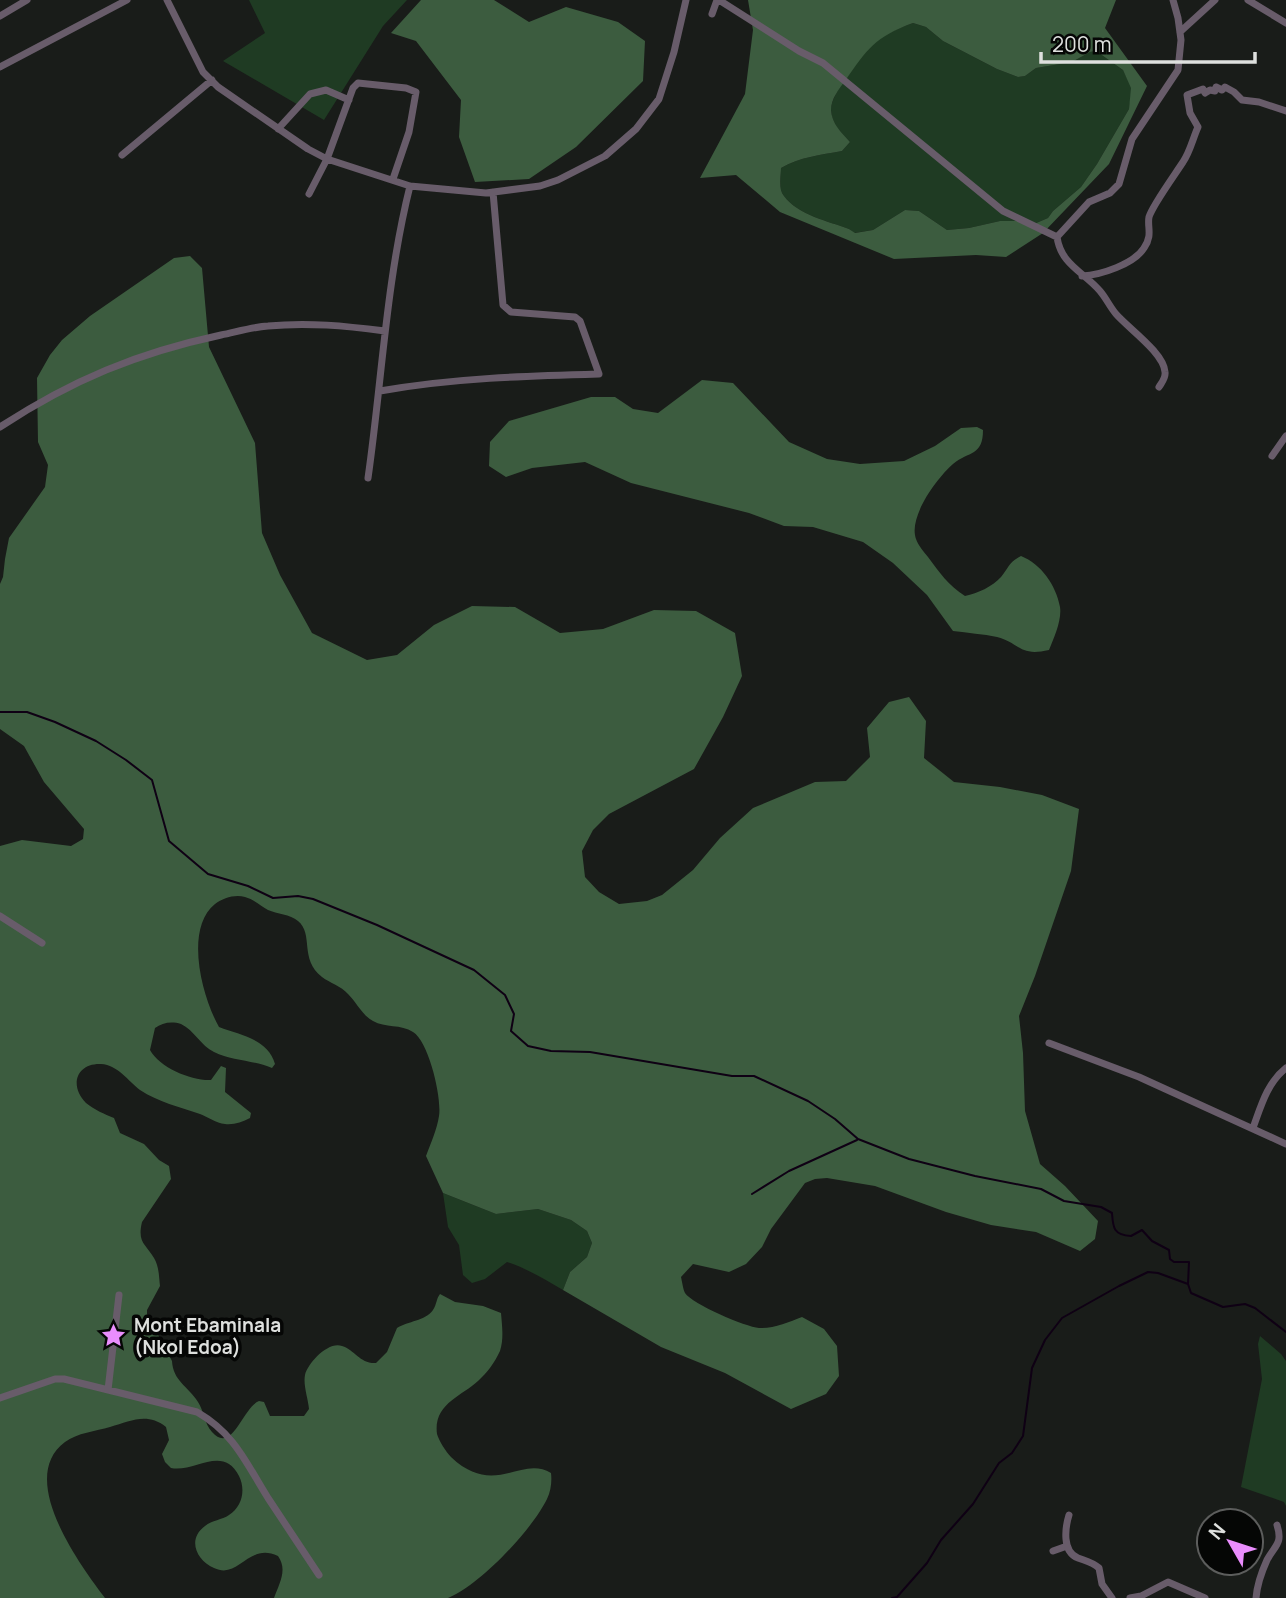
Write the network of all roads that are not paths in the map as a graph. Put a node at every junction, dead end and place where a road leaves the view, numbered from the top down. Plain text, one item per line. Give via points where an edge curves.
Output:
1 (27, 0) edge
2 (127, 0) edge
3 (167, 0) edge
4 (686, 0) edge
5 (718, 0) edge
6 (1173, 0) edge
7 (1215, 0) edge
8 (1248, 0) edge
9 (712, 14) dead end
10 (0, 16) edge
11 (1286, 23) edge
12 (1180, 32) junction
13 (0, 67) edge
14 (212, 80) junction
15 (349, 100) junction
16 (1286, 111) edge
17 (278, 129) junction
18 (121, 155) dead end
19 (327, 159) junction
20 (393, 180) junction
21 (410, 186) junction
22 (493, 192) junction
23 (309, 194) dead end
24 (1057, 237) junction
25 (1082, 275) junction
26 (386, 331) junction
27 (1159, 387) dead end
28 (380, 391) junction
29 (0, 427) edge
30 (1286, 436) edge
31 (1272, 456) dead end
32 (368, 478) dead end
33 (1, 919) edge
34 (42, 943) dead end
35 (1049, 1043) dead end
36 (1286, 1068) edge
37 (1276, 1076) junction
38 (1286, 1081) edge
39 (1253, 1128) junction
40 (1286, 1144) edge
41 (120, 1295) dead end
42 (108, 1390) junction
43 (0, 1398) edge
44 (1069, 1515) dead end
45 (1277, 1525) dead end
46 (1067, 1546) junction
47 (1053, 1551) dead end
48 (319, 1575) dead end
49 (1112, 1598) edge
50 (1130, 1598) edge
51 (1205, 1598) edge
52 (1256, 1598) edge

1 - 10 street
2 - 13 street
3 - 14 street via 199,65
4 - 22 street via 659,99 636,129 605,156 573,174 540,186
5 - 9 street
5 - 24 street via 823,63 1003,211
6 - 12 street
7 - 12 street
8 - 11 street
12 - 24 street via 1178,70 1132,139 1119,184 1089,202
14 - 17 street
14 - 18 street
15 - 17 street via 326,90 310,94
15 - 19 street
15 - 20 street via 358,83 416,92
16 - 25 street via 1242,100 1225,86 1187,94 1198,127 1185,160 1149,217 1151,230 1145,248 1129,263
17 - 19 street
19 - 20 street
19 - 23 street
20 - 21 street
21 - 22 street
21 - 26 street via 393,267
22 - 28 street via 503,305 511,312 575,317 599,374 494,377
24 - 25 street via 1069,265
25 - 27 street via 1159,359 1165,369
26 - 28 street
26 - 29 street via 323,324 266,326 188,342 87,377
28 - 32 street
30 - 31 street
33 - 34 street
35 - 39 street
36 - 37 street
37 - 38 street
37 - 39 street
39 - 40 street
41 - 42 street
42 - 43 street via 55,1379
42 - 48 street via 197,1412 211,1420 243,1454
44 - 46 street
45 - 52 street via 1279,1541
46 - 47 street
46 - 49 street via 1072,1555 1099,1568 1102,1584
50 - 51 street via 1168,1582

